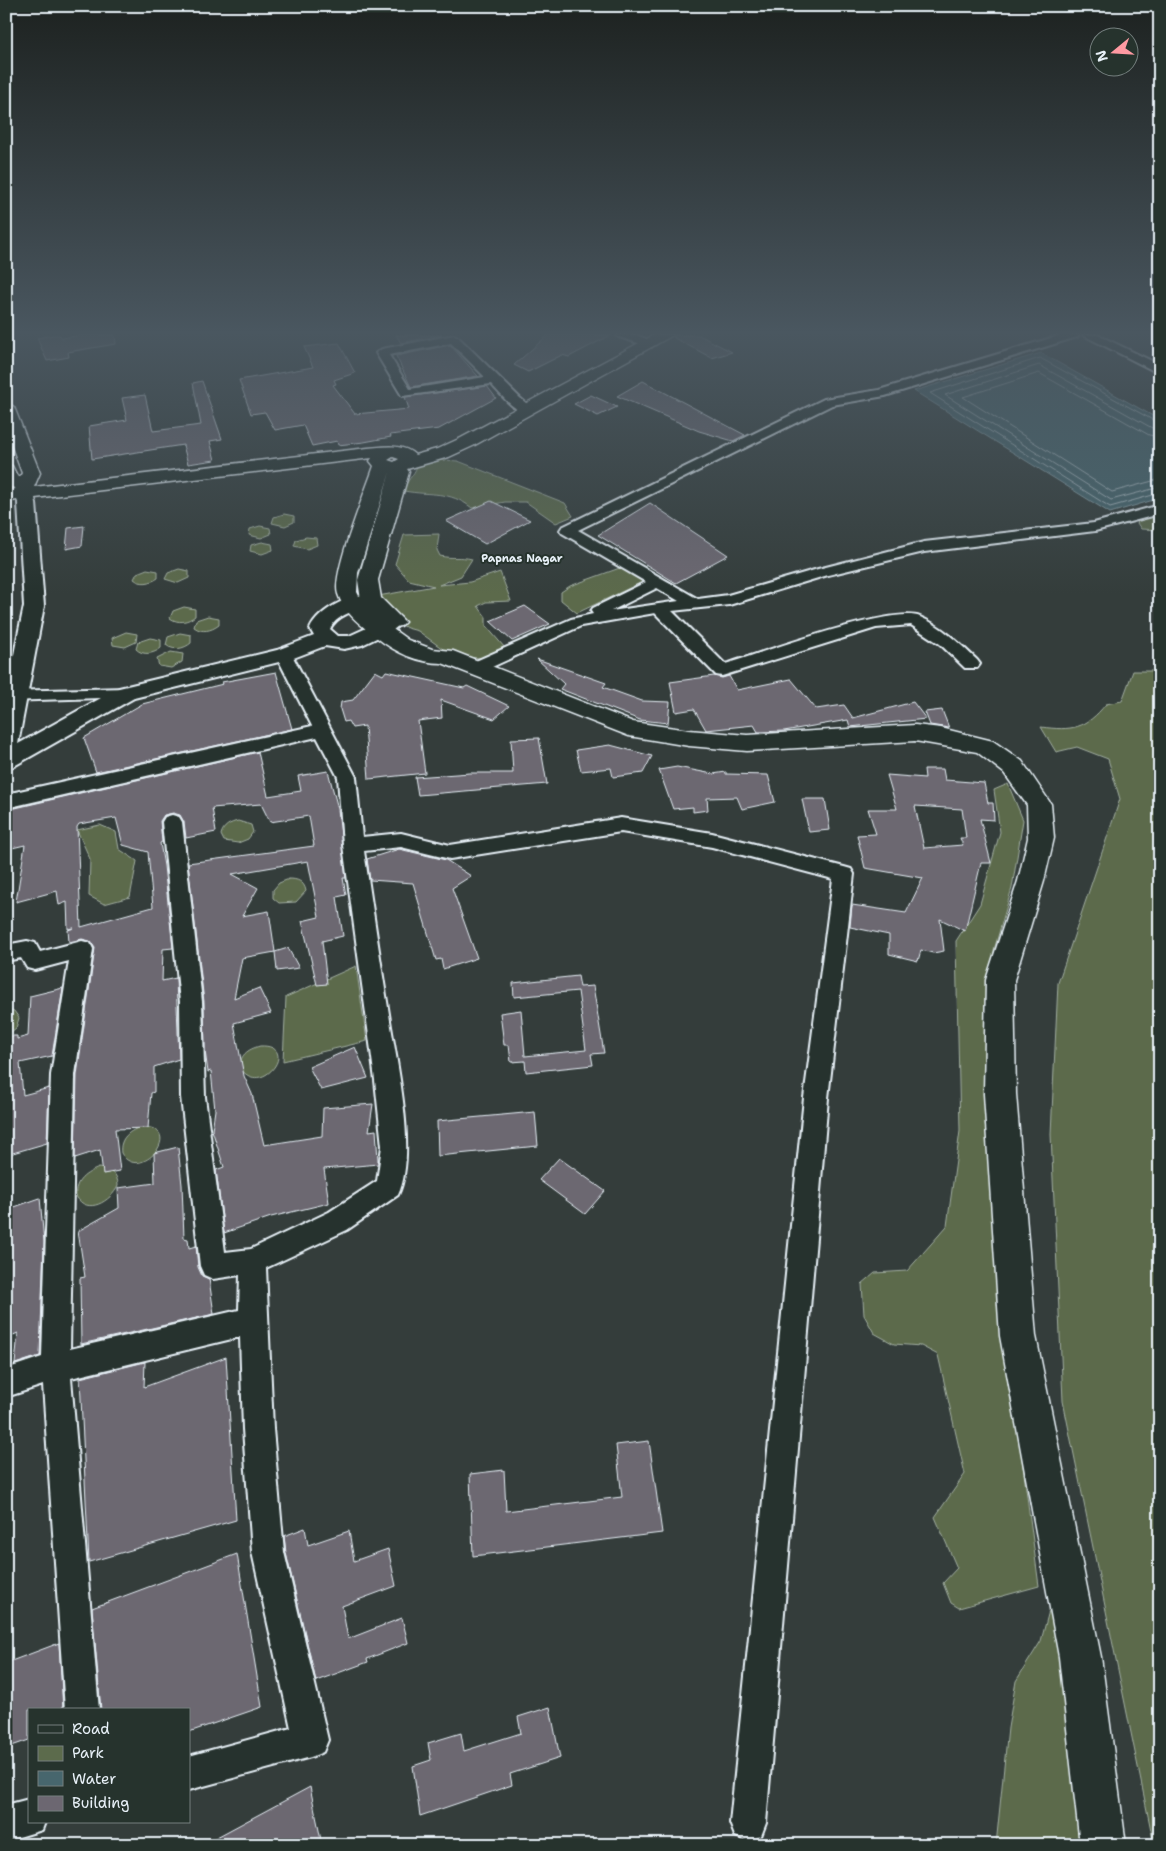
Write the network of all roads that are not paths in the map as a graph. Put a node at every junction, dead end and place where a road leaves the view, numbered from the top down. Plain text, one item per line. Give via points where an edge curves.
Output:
1 (11, 421) edge
2 (494, 421) edge
3 (789, 421) edge
4 (394, 460) junction
5 (6, 470) edge
6 (25, 494) junction
7 (6, 496) edge
8 (6, 505) edge
9 (1160, 509) edge
10 (658, 582) junction
11 (362, 603) junction
12 (696, 604) junction
13 (659, 608) junction
14 (577, 622) junction
15 (386, 625) junction
16 (327, 638) junction
17 (284, 655) junction
18 (971, 664) dead end
19 (475, 668) junction
20 (127, 693) junction
21 (11, 696) edge
22 (322, 730) junction
23 (6, 749) edge
24 (6, 761) edge
25 (6, 801) edge
26 (172, 822) dead end
27 (353, 845) junction
28 (6, 953) edge
29 (254, 1261) junction
30 (253, 1320) junction
31 (56, 1367) junction
32 (6, 1383) edge
33 (82, 1708) edge
34 (190, 1773) edge
35 (28, 1817) edge
36 (6, 1823) edge
37 (748, 1823) dead end
38 (1103, 1845) edge

1 - 6 main road via 31,474
2 - 4 main road via 443,453
3 - 10 street via 567,530
4 - 6 main road
4 - 11 main road via 348,573 347,592
5 - 6 main road via 9,479
6 - 7 main road
6 - 8 main road
6 - 21 street via 34,606
9 - 12 street via 1095,527 924,547 729,600
10 - 12 street
10 - 14 street
11 - 15 main road
11 - 16 street via 325,619 320,629
12 - 13 street
13 - 14 street
13 - 18 street via 722,671 874,623 914,620 946,640
14 - 19 street
15 - 16 street via 352,642
15 - 19 main road via 400,645 429,656 445,656
16 - 17 street
17 - 20 street
17 - 22 street
19 - 38 main road via 630,729 747,743 915,733 985,746 1013,767 1039,804 1040,838 1031,881 1000,980 1000,1094 1018,1336 1080,1657
20 - 21 street
20 - 24 street
21 - 23 street
22 - 25 street
22 - 27 street via 347,777
26 - 29 street via 191,1002 193,1098 213,1266
27 - 29 street via 393,1136 389,1187 338,1221
27 - 37 street via 401,840 450,852 620,825 712,840 844,874 816,1098
28 - 31 street via 26,949 35,962 82,949 63,1075
29 - 30 street
30 - 31 street
30 - 34 street via 268,1552 310,1740
31 - 32 street
31 - 33 street
35 - 36 street

